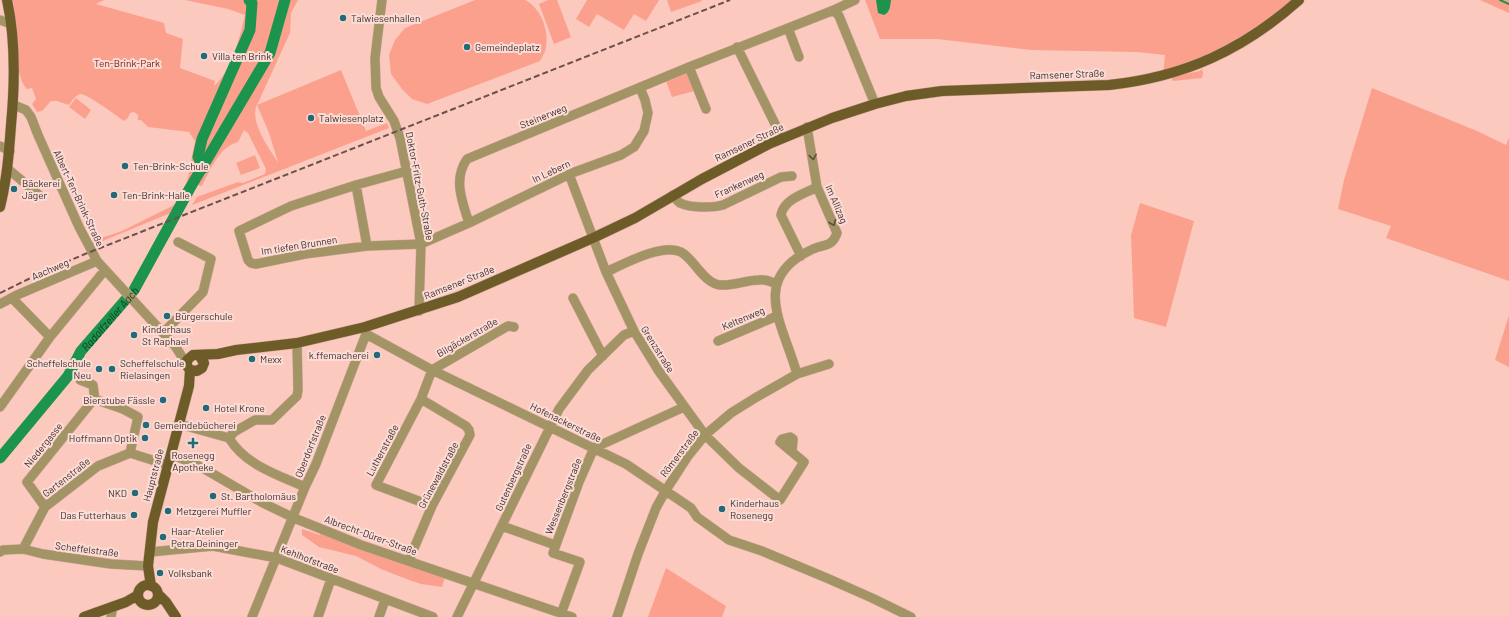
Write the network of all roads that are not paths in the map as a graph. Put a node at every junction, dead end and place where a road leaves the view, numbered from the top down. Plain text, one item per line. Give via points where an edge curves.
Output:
1 (7, 0) edge
2 (382, 0) edge
3 (855, 0) edge
4 (1298, 0) edge
5 (834, 10) junction
6 (0, 20) edge
7 (11, 24) junction
8 (788, 28) junction
9 (737, 48) junction
10 (799, 57) dead end
11 (689, 67) junction
12 (640, 88) junction
13 (875, 104) junction
14 (14, 105) junction
15 (706, 110) dead end
16 (807, 127) junction
17 (782, 138) junction
18 (0, 146) edge
19 (10, 151) junction
20 (8, 169) junction
21 (407, 172) junction
22 (569, 174) junction
23 (792, 176) dead end
24 (356, 185) junction
25 (817, 187) junction
26 (39, 194) dead end
27 (674, 195) junction
28 (0, 207) edge
29 (469, 223) junction
30 (593, 238) junction
31 (178, 242) dead end
32 (421, 244) junction
33 (367, 246) junction
34 (798, 257) junction
35 (97, 261) junction
36 (105, 270) junction
37 (606, 272) junction
38 (777, 284) junction
39 (12, 298) junction
40 (573, 298) dead end
41 (0, 304) edge
42 (419, 311) junction
43 (778, 316) junction
44 (514, 327) dead end
45 (366, 331) junction
46 (634, 331) junction
47 (163, 333) junction
48 (50, 337) junction
49 (718, 341) dead end
50 (298, 343) junction
51 (603, 356) junction
52 (194, 364) junction
53 (829, 364) dead end
54 (432, 370) junction
55 (797, 374) junction
56 (80, 380) dead end
57 (421, 399) junction
58 (95, 400) junction
59 (2, 401) edge
60 (684, 407) junction
61 (179, 424) junction
62 (550, 426) junction
63 (705, 435) junction
64 (229, 438) junction
65 (594, 448) junction
66 (792, 452) dead end
67 (130, 454) junction
68 (171, 454) junction
69 (168, 465) junction
70 (305, 487) junction
71 (666, 490) junction
72 (432, 506) junction
73 (45, 507) junction
74 (294, 518) junction
75 (502, 526) junction
76 (555, 546) junction
77 (24, 549) junction
78 (0, 552) edge
79 (150, 552) junction
80 (277, 558) junction
81 (409, 560) junction
82 (148, 569) junction
83 (331, 579) junction
84 (473, 583) junction
85 (143, 592) junction
86 (157, 599) junction
87 (385, 600) junction
88 (113, 606) junction
89 (561, 614) junction
90 (84, 617) edge
91 (110, 617) edge
92 (176, 617) edge
93 (252, 617) edge
94 (318, 617) edge
95 (378, 617) edge
96 (433, 617) edge
97 (457, 617) edge
98 (572, 617) edge
99 (617, 617) edge
100 (911, 617) edge

1 - 7 main road
2 - 21 street, Doktor-Fritz-Guth-Straße via 375,58 376,88 398,130
3 - 5 street, Steinerweg
4 - 13 main road, Ramsener Straße via 1259,32 1231,49 1207,61 1162,76 1109,85 942,91
5 - 8 street, Steinerweg
5 - 13 street via 839,16
6 - 7 street
7 - 14 main road via 15,77
8 - 9 street, Steinerweg
8 - 10 street
9 - 11 street, Steinerweg
9 - 17 street
11 - 12 street, Steinerweg
11 - 15 street
12 - 22 street, In Lebern via 648,113 644,131 634,147 622,155
12 - 29 street, Steinerweg via 467,159 461,167 459,176
13 - 16 main road, Ramsener Straße
14 - 19 main road
14 - 35 street, Albert-Ten-Brink-Straße via 26,110 31,117 79,227
16 - 17 main road, Ramsener Straße
16 -> 25 street, Im Allizag
17 - 27 main road, Ramsener Straße
18 - 19 street
19 - 20 main road
20 - 26 street
20 - 28 main road
21 - 24 street, Im tiefen Brunnen
21 - 32 street, Doktor-Fritz-Guth-Straße
22 - 29 street, In Lebern
22 - 30 street, Grenzstraße
23 - 27 street, Frankenweg via 781,177 714,207 680,203
24 - 33 street
24 - 33 street, Im tiefen Brunnen via 291,206 239,231 251,264
25 - 34 street via 794,198 782,208 781,215
25 -> 34 street, Im Allizag via 837,233 828,245 814,248
27 - 30 main road, Ramsener Straße via 635,218
29 - 32 street, In Lebern
30 - 37 street, Grenzstraße
30 - 42 main road, Ramsener Straße via 458,297
31 - 47 street via 211,259 203,292
32 - 33 street, Im tiefen Brunnen
32 - 42 street, Doktor-Fritz-Guth-Straße
34 - 38 street, Im Allizag via 784,271
35 - 36 street, Albert-Ten-Brink-Straße
35 - 39 street, Aachweg
36 - 47 street, Albert-Ten-Brink-Straße
36 - 48 street
37 - 38 street via 651,253 673,250 688,257 702,274 719,285 760,280
37 - 46 street, Grenzstraße
38 - 43 street, Im Allizag via 775,295
39 - 41 street, Aachweg
39 - 48 street
40 - 51 street
42 - 45 main road, Ramsener Straße
43 - 49 street, Keltenweg
43 - 55 street, Im Allizag
44 - 54 street, Bilgäckerstraße via 508,326
45 - 50 main road, Ramsener Straße
45 - 54 street, Hofenackerstraße
45 - 70 street, Oberdorfstraße
46 - 51 street, Gutenbergstraße via 624,336
46 - 60 street, Grenzstraße
47 - 52 street, Albert-Ten-Brink-Straße
48 - 59 street
50 - 52 main road, Ramsener Straße via 236,350
50 - 64 street via 296,399 272,420 255,420 234,432
51 - 62 street, Gutenbergstraße via 588,370 559,409
52 - 61 main road, Hauptstraße
53 - 55 street, Römerstraße
54 - 57 street, Lutherstraße
54 - 62 street, Hofenackerstraße
55 - 63 street, Römerstraße via 755,398
56 - 58 street via 93,385
57 - 72 street, Grünewaldstraße via 466,426 470,435
57 - 72 street, Lutherstraße via 376,485
58 - 67 street via 138,417
58 - 73 street, Niedergasse via 27,482
60 - 63 street, Grenzstraße
60 - 65 street
61 - 64 street
61 - 68 main road, Hauptstraße
62 - 65 street, Hofenackerstraße
62 - 75 street, Gutenbergstraße
63 - 66 street, Grenzstraße via 739,468 780,500 804,462
63 - 71 street, Römerstraße
64 - 70 street via 254,464
65 - 71 street, Hofenackerstraße via 626,464
65 - 76 street, Wessenbergstraße
67 - 69 street
67 - 73 street, Gartenstraße via 98,466
68 - 69 main road, Hauptstraße
68 - 74 street, Albrecht-Dürer-Straße
69 - 79 main road, Hauptstraße via 153,522
70 - 74 street, Oberdorfstraße
71 - 99 street, Römerstraße via 638,554
71 - 100 street, Hofenackerstraße via 691,508 702,522 729,540 865,594
72 - 81 street, Grünewaldstraße
73 - 77 street, Gartenstraße
74 - 80 street, Oberdorfstraße
74 - 81 street, Albrecht-Dürer-Straße via 361,545
75 - 76 street, Wessenbergstraße
75 - 84 street, Gutenbergstraße
76 - 89 street via 553,553 580,562
77 - 78 street via 14,548
77 - 82 street, Scheffelstraße via 42,554
79 - 80 street, Kehlhofstraße via 213,546
79 - 82 main road, Hauptstraße
80 - 83 street, Kehlhofstraße
80 - 93 street, Oberdorfstraße
81 - 84 street, Albrecht-Dürer-Straße
82 - 85 main road, Hauptstraße
83 - 87 street, Kehlhofstraße
83 - 94 street
84 - 89 street, Albrecht-Dürer-Straße
84 - 97 street, Gutenbergstraße
85 - 86 main road via 157,590
85 - 86 main road via 146,606 151,606
85 - 88 main road
86 - 92 main road via 171,608
87 - 95 street
87 - 96 street, Kehlhofstraße
88 - 90 main road
88 - 91 street
89 - 98 street, Albrecht-Dürer-Straße

